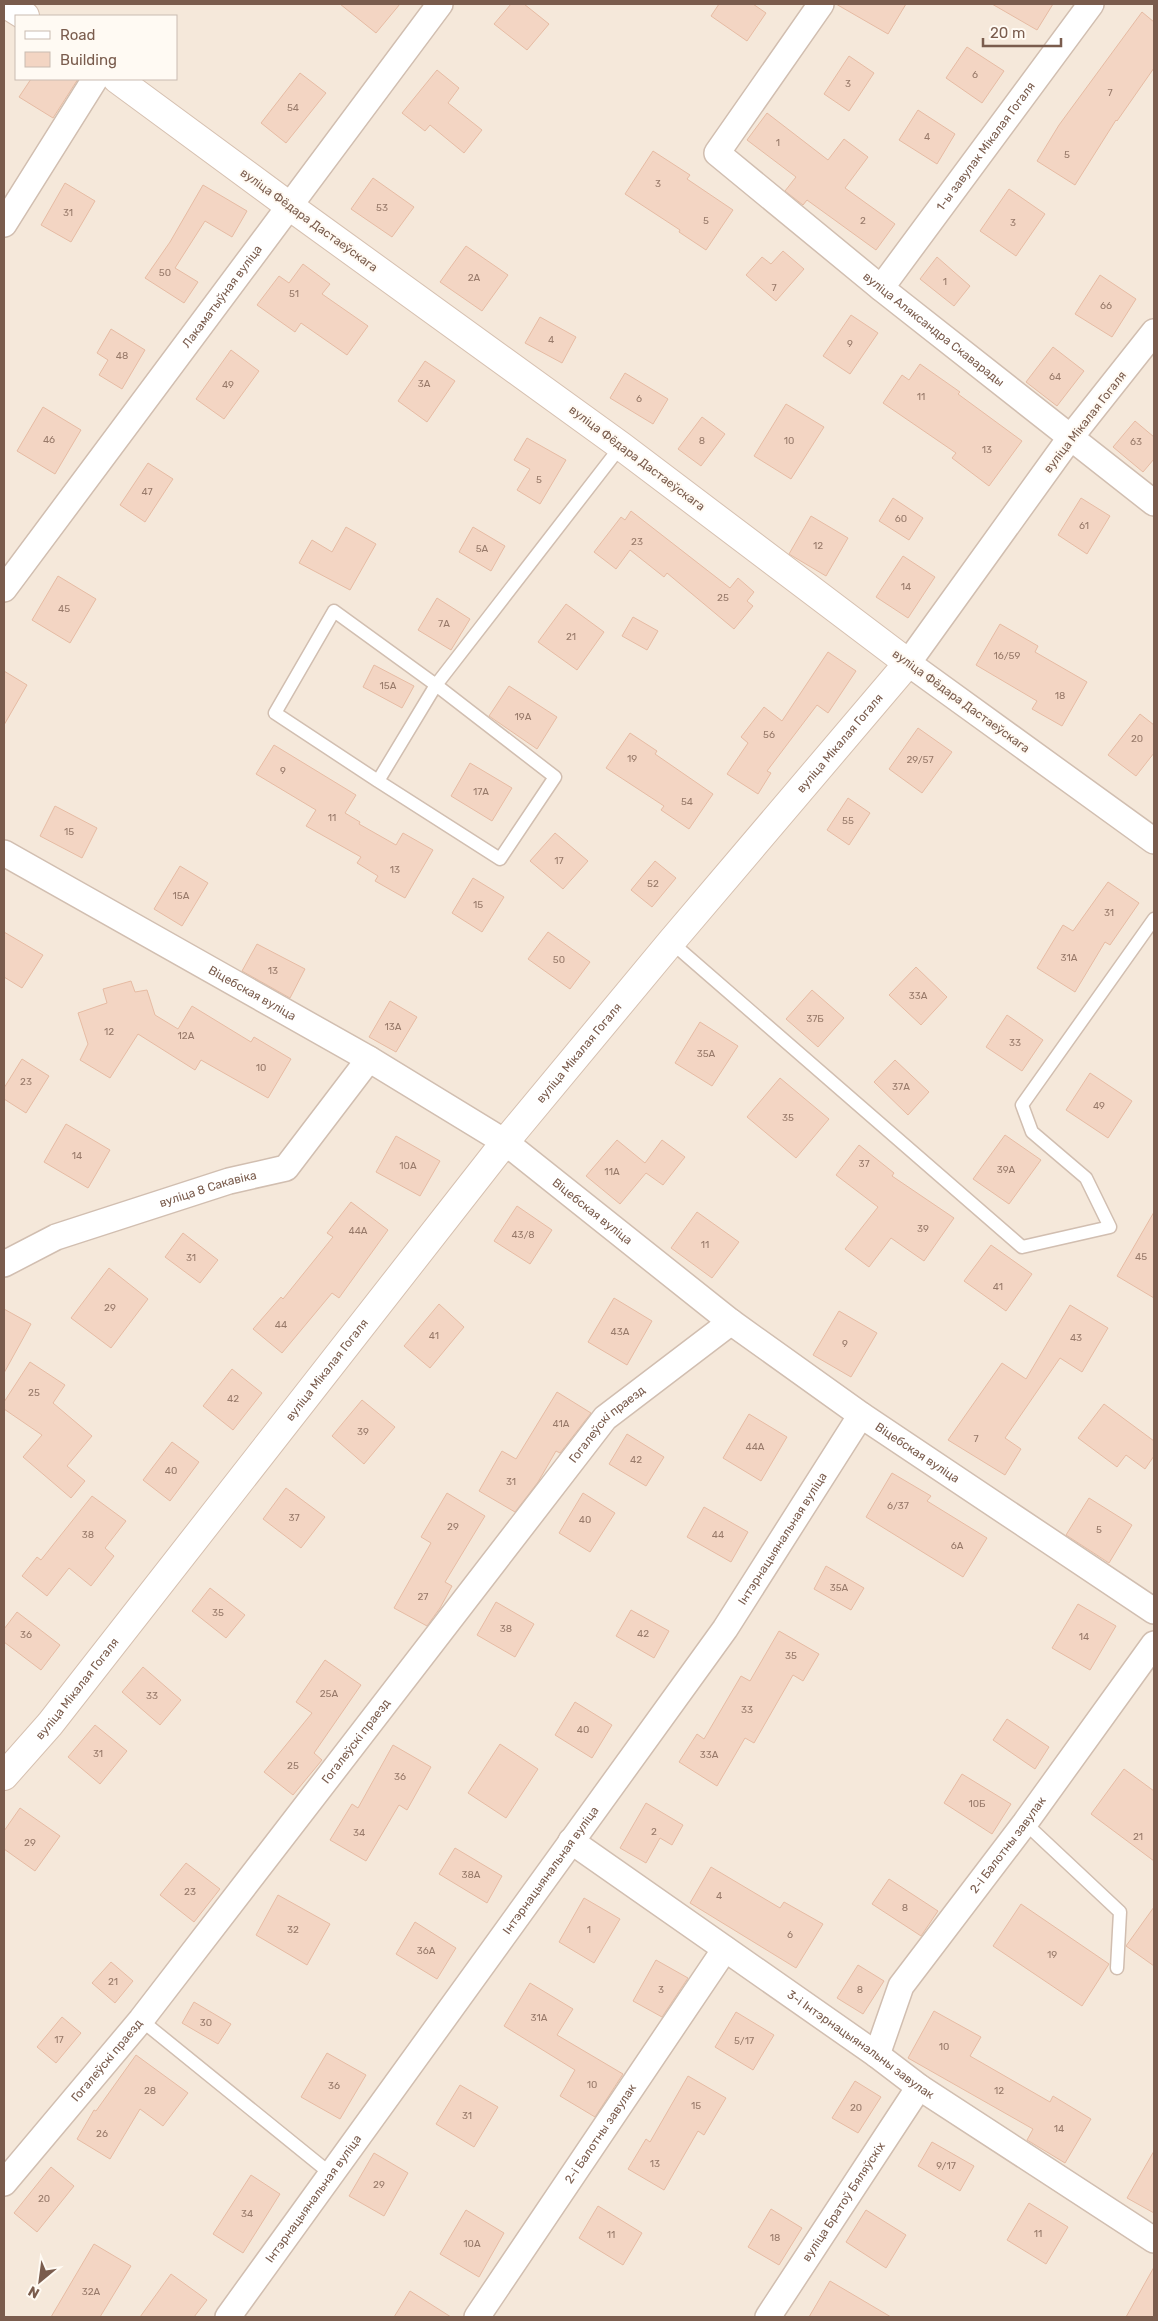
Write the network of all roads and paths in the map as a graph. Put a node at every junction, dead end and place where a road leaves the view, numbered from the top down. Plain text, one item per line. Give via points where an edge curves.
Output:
1 (6, 4) edge
2 (440, 4) edge
3 (821, 4) edge
4 (1091, 4) edge
5 (23, 15) edge
6 (94, 80) edge
7 (118, 80) edge
8 (288, 206) junction
9 (4, 224) edge
10 (881, 288) junction
11 (1154, 332) edge
12 (1070, 438) junction
13 (621, 446) junction
14 (1154, 503) edge
15 (4, 589) edge
16 (908, 663) junction
17 (436, 684) junction
18 (378, 780) junction
19 (1154, 841) edge
20 (4, 853) edge
21 (1154, 919) edge
22 (671, 942) junction
23 (369, 1059) junction
24 (505, 1142) junction
25 (4, 1264) edge
26 (731, 1322) junction
27 (862, 1415) junction
28 (1154, 1611) edge
29 (1154, 1644) edge
30 (4, 1776) edge
31 (1025, 1823) junction
32 (571, 1841) junction
33 (725, 1949) junction
34 (1117, 1968) dead end
35 (141, 2020) junction
36 (877, 2054) junction
37 (919, 2087) junction
38 (331, 2174) junction
39 (4, 2183) edge
40 (1154, 2240) edge
41 (228, 2317) edge
42 (477, 2317) edge
43 (768, 2317) edge

1 - 5 street
2 - 8 street, Лакаматыўная вуліца
3 - 10 street, вуліца Аляксандра Скаварады via 717,153
4 - 10 street, 1-ы завулак Мікалая Гогаля
6 - 9 street
7 - 8 street, вуліца Фёдара Дастаеўскага
8 - 13 street, вуліца Фёдара Дастаеўскага
8 - 15 street, Лакаматыўная вуліца
10 - 12 street, вуліца Аляксандра Скаварады
11 - 12 street, вуліца Мікалая Гогаля
12 - 14 street, вуліца Аляксандра Скаварады
12 - 16 street, вуліца Мікалая Гогаля
13 - 16 street, вуліца Фёдара Дастаеўскага
13 - 17 lane
16 - 19 street, вуліца Фёдара Дастаеўскага
16 - 22 street, вуліца Мікалая Гогаля
17 - 18 lane
17 - 18 lane via 334,611 275,713
17 - 18 lane via 555,777 500,858
20 - 23 street, Віцебская вуліца
21 - 22 lane via 1022,1105 1032,1132 1086,1178 1110,1227 1022,1247
22 - 24 street, вуліца Мікалая Гогаля
23 - 24 street, Віцебская вуліца
23 - 25 street, вуліца 8 Сакавіка via 286,1168 229,1181 56,1237
24 - 26 street, Віцебская вуліца
24 - 30 street, вуліца Мікалая Гогаля via 50,1724
26 - 27 street, Віцебская вуліца
26 - 35 street, Гогалеўскі праезд via 605,1418
27 - 28 street, Віцебская вуліца
27 - 32 street, Інтэрнацыянальная вуліца via 725,1629
29 - 31 street, 2-і Балотны завулак
31 - 34 lane via 1120,1912
31 - 36 street, 2-і Балотны завулак via 900,1986
32 - 33 street, 3-і Інтэрнацыянальны завулак
32 - 38 street, Інтэрнацыянальная вуліца
33 - 36 street, 3-і Інтэрнацыянальны завулак
33 - 42 street, 2-і Балотны завулак
35 - 38 lane
35 - 39 street, Гогалеўскі праезд
36 - 37 street, 3-і Інтэрнацыянальны завулак
37 - 40 street, 3-і Інтэрнацыянальны завулак
37 - 43 street, вуліца Братоў Бяляўскіх
38 - 41 street, Інтэрнацыянальная вуліца

